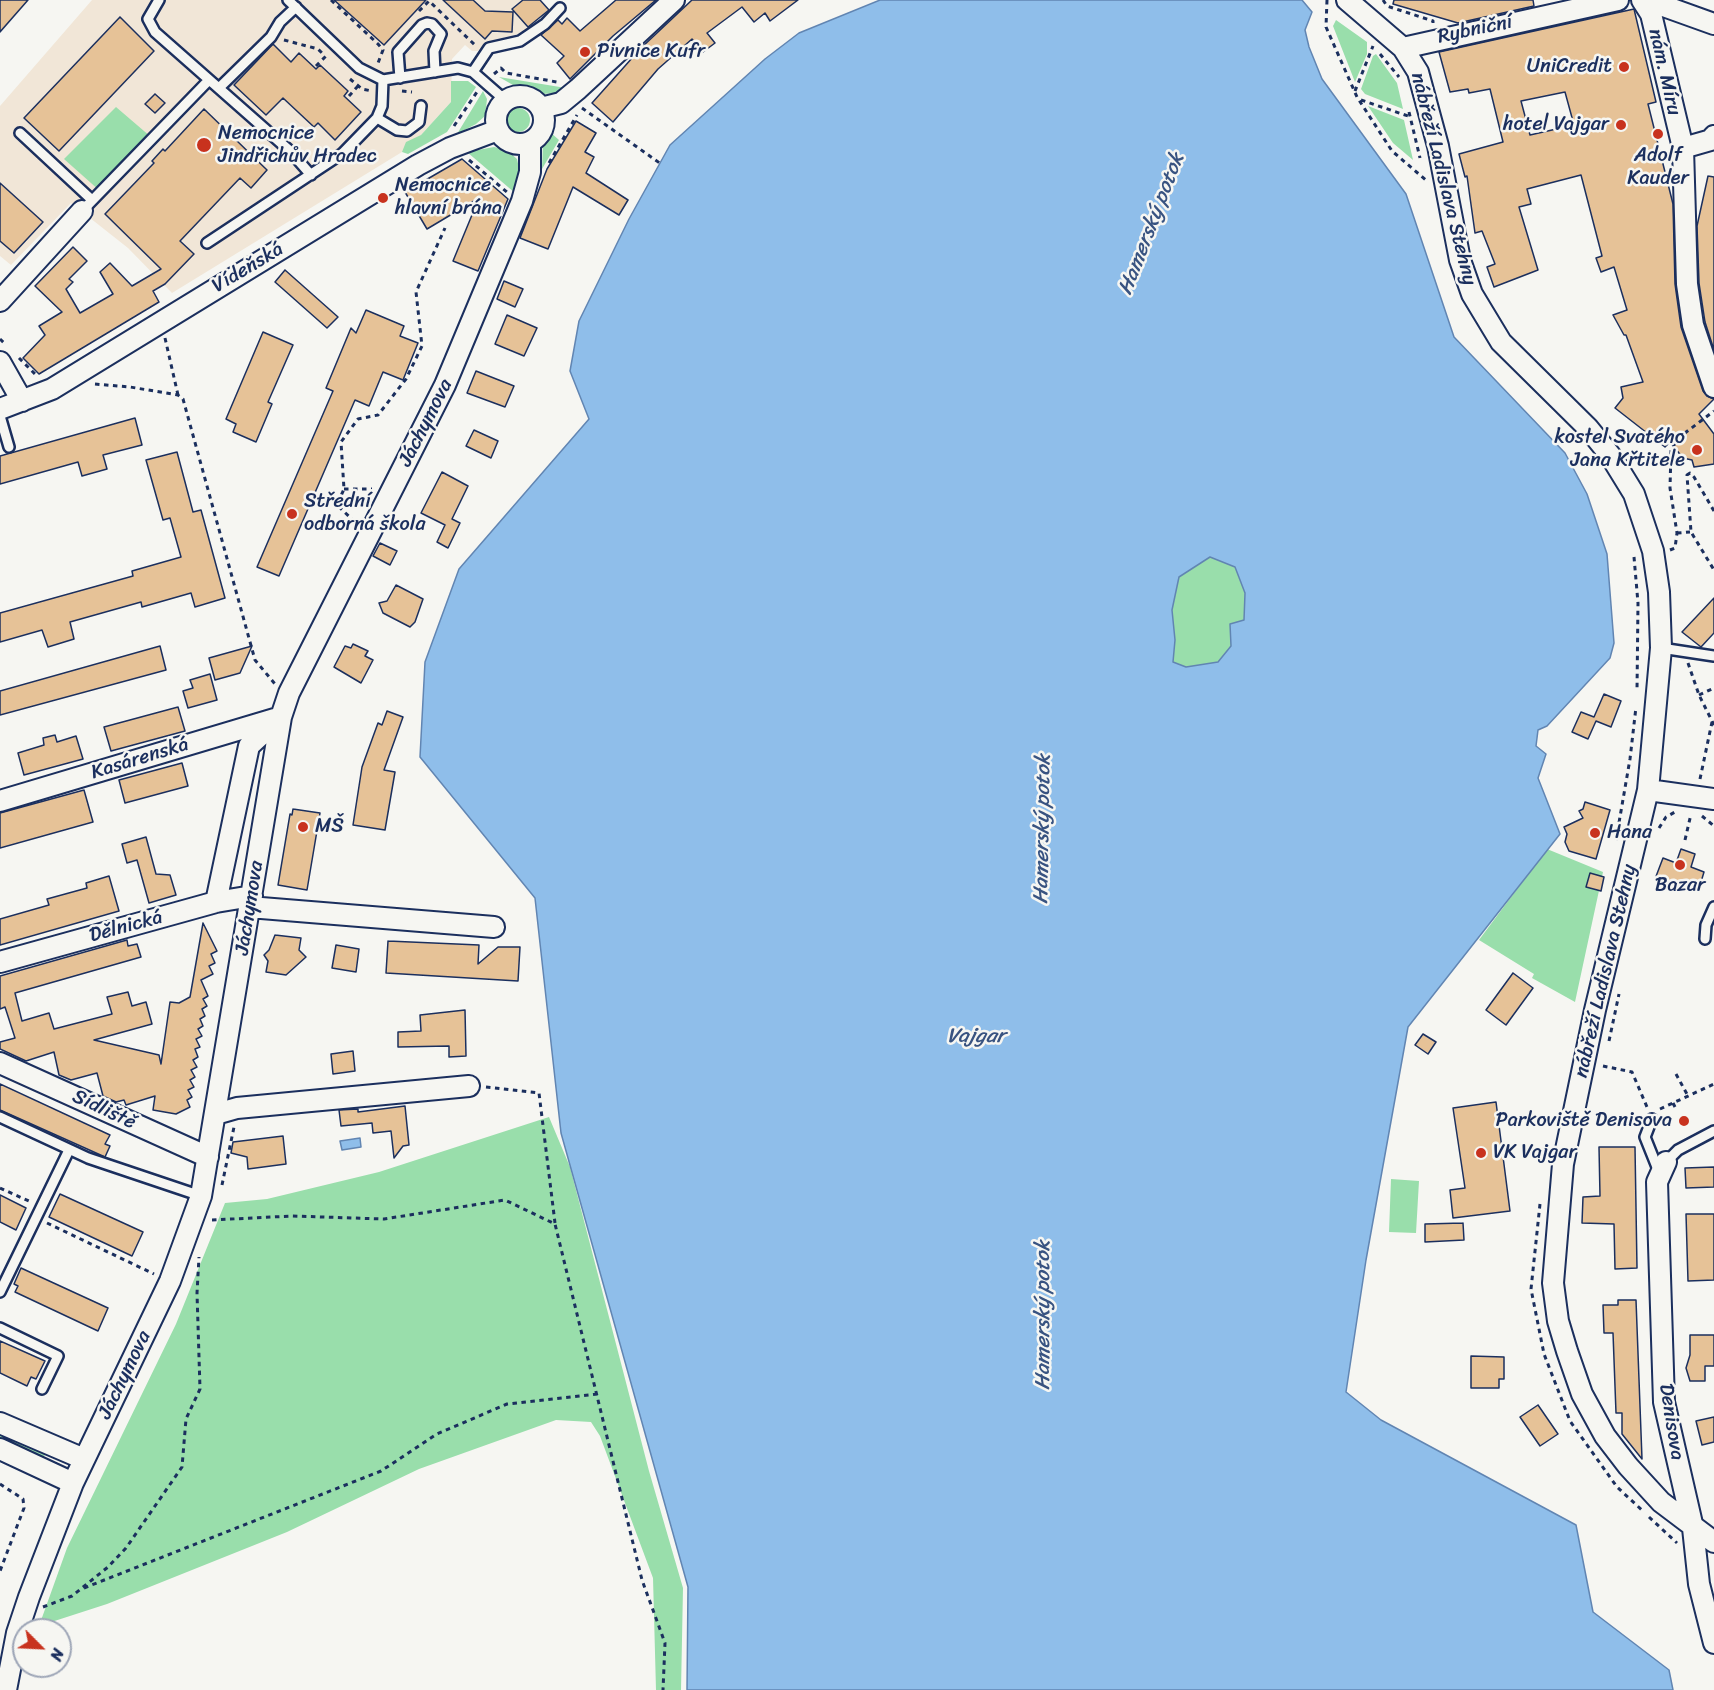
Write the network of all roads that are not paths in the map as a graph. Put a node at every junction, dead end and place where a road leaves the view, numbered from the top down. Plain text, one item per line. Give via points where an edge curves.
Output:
1 (159, 0) edge
2 (288, 0) edge
3 (674, 0) edge
4 (1347, 0) edge
5 (1618, 0) edge
6 (1642, 0) edge
7 (1647, 0) edge
8 (296, 7) junction
9 (560, 8) dead end
10 (1714, 24) edge
11 (1403, 48) junction
12 (435, 72) junction
13 (473, 72) junction
14 (379, 78) junction
15 (400, 78) junction
16 (208, 81) junction
17 (220, 87) junction
18 (505, 100) junction
19 (421, 106) dead end
20 (541, 108) junction
21 (377, 118) junction
22 (498, 130) junction
23 (20, 133) dead end
24 (1713, 138) edge
25 (530, 141) junction
26 (1683, 148) junction
27 (311, 175) junction
28 (87, 205) junction
29 (207, 243) dead end
30 (0, 300) edge
31 (0, 362) edge
32 (1714, 387) edge
33 (22, 401) junction
34 (0, 408) edge
35 (0, 416) edge
36 (9, 447) dead end
37 (1661, 648) junction
38 (1714, 657) edge
39 (281, 717) junction
40 (1648, 789) junction
41 (0, 801) edge
42 (1700, 803) edge
43 (216, 902) junction
44 (251, 902) junction
45 (1714, 906) edge
46 (494, 927) dead end
47 (1705, 939) dead end
48 (0, 962) edge
49 (0, 1064) edge
50 (469, 1086) road end
51 (216, 1114) junction
52 (0, 1117) edge
53 (1652, 1119) road end
54 (1714, 1131) edge
55 (69, 1150) junction
56 (208, 1157) junction
57 (1663, 1168) junction
58 (201, 1196) junction
59 (0, 1292) edge
60 (0, 1328) edge
61 (42, 1389) dead end
62 (0, 1423) edge
63 (0, 1449) edge
64 (84, 1459) junction
65 (73, 1483) junction
66 (1693, 1528) junction
67 (1714, 1542) edge
68 (9, 1631) edge
69 (1714, 1643) edge
70 (6, 1690) edge

1 - 16 lane via 148,19 155,32
2 - 8 lane
3 - 20 street via 578,90 561,103
4 - 11 street, nábřeží Ladislava Stehny
5 - 11 street, Rybniční
6 - 26 street, nám. Míru via 1651,14
7 - 10 street
8 - 14 lane via 358,68
8 - 17 lane
9 - 13 lane via 520,41 489,48
11 - 37 street, nábřeží Ladislava Stehny via 1421,81 1460,260 1472,294 1501,342 1610,455 1643,514 1655,562
12 - 13 lane via 458,68
12 - 15 lane
12 - 15 lane via 434,51 441,34 427,23 398,52
13 - 18 lane
14 - 15 lane
14 - 21 lane via 382,106
16 - 17 lane
16 - 28 lane
17 - 27 lane
18 - 20 street via 525,96
18 - 22 street via 496,114
19 - 21 lane via 419,122 407,131 397,130
20 - 25 street via 541,131
21 - 27 lane via 343,153
22 - 25 street via 508,141
22 - 33 street, Vídeňská via 418,165 84,371
23 - 28 lane
24 - 26 street
25 - 39 street, Jáchymova via 530,172 522,201 446,386 289,693
26 - 32 street, nám. Míru via 1687,284 1693,325
27 - 29 lane
28 - 30 street
31 - 33 street
33 - 34 street, Vídeňská
35 - 36 lane
37 - 38 lane
37 - 40 street, nábřeží Ladislava Stehny
39 - 41 street, Kasárenská
39 - 43 street via 249,746
39 - 44 street, Jáchymova
40 - 42 street
40 - 66 street, nábřeží Ladislava Stehny via 1563,1164 1554,1283 1558,1322 1567,1352 1582,1394 1605,1436 1661,1502
43 - 44 street, Dělnická
43 - 48 street, Dělnická
44 - 46 street, Dělnická
44 - 51 street, Jáchymova
45 - 47 lane
49 - 56 street, Sídliště
50 - 51 street via 237,1108
51 - 56 street, Jáchymova
52 - 55 lane
53 - 57 lane via 1645,1137
54 - 57 lane via 1678,1150
55 - 58 lane
55 - 59 lane
56 - 58 street, Jáchymova
57 - 66 street, Denisova via 1657,1182 1664,1402
58 - 64 street, Jáchymova via 160,1302
60 - 61 lane via 58,1356
62 - 64 street
63 - 65 street
64 - 65 street, Jáchymova
65 - 68 street, Jáchymova
66 - 67 street, nábřeží Ladislava Stehny
66 - 69 street, Denisova via 1695,1558
68 - 70 street, Jáchymova

